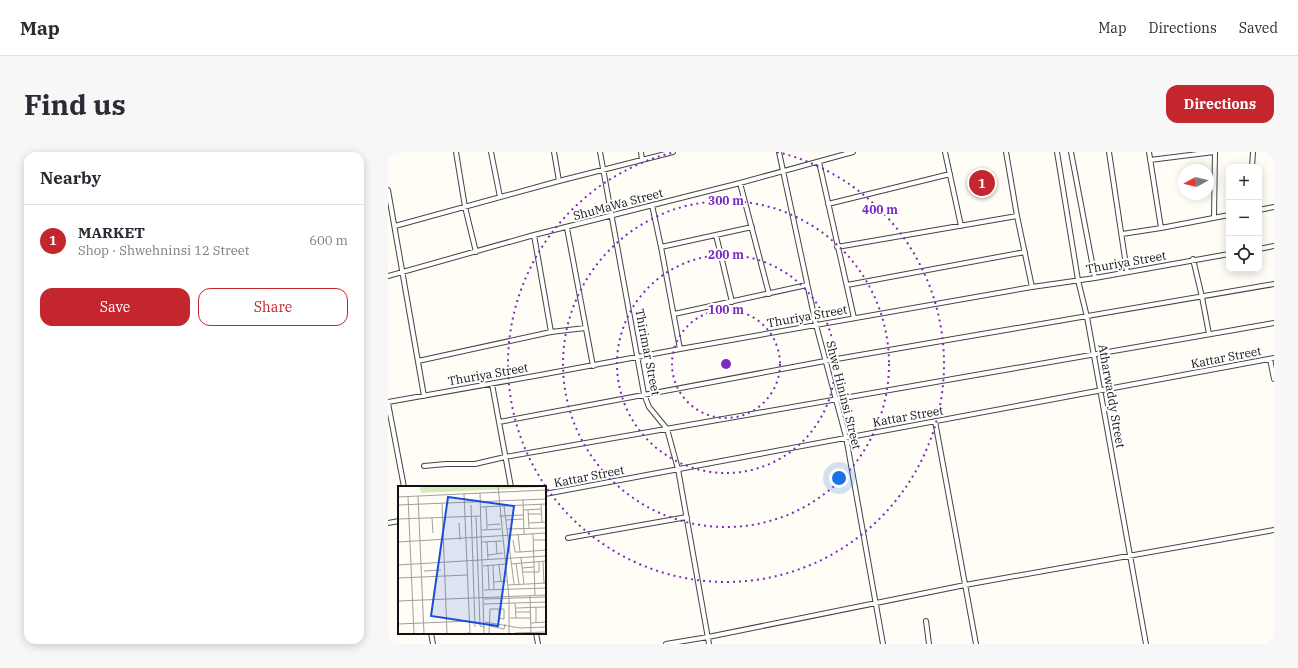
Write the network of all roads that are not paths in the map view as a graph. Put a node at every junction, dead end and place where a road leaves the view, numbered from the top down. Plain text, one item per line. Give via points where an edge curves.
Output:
1 (456, 152) edge
2 (491, 152) edge
3 (554, 152) edge
4 (600, 152) edge
5 (640, 152) edge
6 (673, 152) edge
7 (779, 152) edge
8 (853, 152) edge
9 (945, 152) edge
10 (1006, 152) edge
11 (1057, 152) edge
12 (1071, 152) edge
13 (1109, 152) edge
14 (1149, 152) edge
15 (1214, 152) edge
16 (1253, 152) edge
17 (642, 160) junction
18 (1150, 160) junction
19 (819, 162) junction
20 (1252, 164) edge
21 (603, 169) junction
22 (783, 172) junction
23 (950, 174) junction
24 (559, 181) junction
25 (740, 183) junction
26 (388, 190) edge
27 (500, 197) junction
28 (828, 204) junction
29 (652, 205) junction
30 (465, 207) junction
31 (1274, 207) edge
32 (1262, 209) edge
33 (1226, 215) edge
34 (611, 216) junction
35 (1017, 216) junction
36 (1214, 217) junction
37 (394, 226) junction
38 (961, 226) junction
39 (752, 227) junction
40 (567, 228) junction
41 (1161, 228) junction
42 (1122, 234) junction
43 (534, 235) junction
44 (716, 235) junction
45 (1274, 246) edge
46 (661, 247) junction
47 (838, 247) junction
48 (1262, 248) edge
49 (476, 252) junction
50 (1025, 252) junction
51 (1226, 254) edge
52 (1193, 259) junction
53 (403, 271) junction
54 (1127, 272) junction
55 (388, 276) edge
56 (1094, 278) junction
57 (1078, 280) junction
58 (1274, 284) edge
59 (807, 285) junction
60 (847, 285) junction
61 (1032, 287) junction
62 (769, 294) junction
63 (1202, 297) junction
64 (732, 302) junction
65 (674, 314) junction
66 (1087, 317) junction
67 (854, 318) junction
68 (1274, 323) edge
69 (816, 325) junction
70 (585, 328) junction
71 (551, 332) junction
72 (1209, 334) junction
73 (680, 349) junction
74 (1094, 354) junction
75 (638, 356) junction
76 (1272, 358) edge
77 (418, 361) junction
78 (825, 361) junction
79 (593, 366) junction
80 (1274, 379) edge
81 (492, 384) junction
82 (1100, 390) junction
83 (644, 394) junction
84 (424, 396) junction
85 (836, 400) junction
86 (388, 403) edge
87 (935, 421) junction
88 (499, 422) junction
89 (667, 429) junction
90 (846, 437) junction
91 (505, 457) junction
92 (424, 466) dead end
93 (678, 469) junction
94 (404, 486) edge
95 (511, 486) edge
96 (546, 494) edge
97 (687, 517) junction
98 (398, 521) edge
99 (388, 523) edge
100 (1274, 530) edge
101 (568, 538) dead end
102 (1130, 555) junction
103 (965, 585) junction
104 (876, 602) junction
105 (926, 622) dead end
106 (431, 634) edge
107 (536, 634) edge
108 (708, 637) junction
109 (433, 644) edge
110 (538, 644) edge
111 (666, 644) edge
112 (710, 644) edge
113 (883, 644) edge
114 (929, 644) edge
115 (976, 644) edge
116 (1146, 644) edge

1 - 30 street
2 - 27 street
3 - 24 street
4 - 21 street, Thirimar Street
5 - 17 street
6 - 17 street
7 - 22 street, Shwe Hininsi Street
8 - 19 street, ShuMaWa Street
9 - 23 street
10 - 35 street
11 - 57 street, Atharwaddy Street
12 - 56 street
13 - 42 street
14 - 18 street
15 - 18 street
15 - 36 street
16 - 20 street
17 - 21 street
18 - 41 street
19 - 22 street, ShuMaWa Street
19 - 28 street
21 - 24 street
21 - 34 street, Thirimar Street
22 - 25 street, ShuMaWa Street
22 - 59 street, Shwe Hininsi Street
23 - 28 street
23 - 38 street
24 - 27 street
25 - 29 street, ShuMaWa Street
25 - 39 street
26 - 37 street
27 - 30 street
28 - 47 street
29 - 34 street, ShuMaWa Street
29 - 46 street
30 - 37 street
30 - 49 street
31 - 32 street
33 - 36 street
34 - 40 street, ShuMaWa Street
34 - 75 street, Thirimar Street
35 - 38 street
35 - 50 street
36 - 41 street
37 - 53 street
38 - 47 street
39 - 44 street
39 - 62 street
40 - 43 street, ShuMaWa Street
40 - 70 street
41 - 42 street
42 - 54 street
43 - 49 street, ShuMaWa Street
43 - 71 street
44 - 46 street
44 - 64 street
45 - 48 street
46 - 65 street
47 - 60 street
49 - 53 street, ShuMaWa Street
50 - 60 street
50 - 61 street
51 - 52 street, Thuriya Street
52 - 54 street, Thuriya Street
52 - 63 street
53 - 55 street, ShuMaWa Street
53 - 77 street
54 - 56 street, Thuriya Street
56 - 57 street, Thuriya Street
57 - 61 street, Thuriya Street
57 - 66 street, Atharwaddy Street
58 - 63 street
59 - 62 street
59 - 69 street, Shwe Hininsi Street
60 - 67 street
61 - 67 street, Thuriya Street
62 - 64 street
63 - 66 street
63 - 72 street
64 - 65 street
65 - 73 street
66 - 74 street, Atharwaddy Street
66 - 78 street
67 - 69 street, Thuriya Street
68 - 72 street
69 - 73 street, Thuriya Street
69 - 78 street, Shwe Hininsi Street
70 - 71 street
70 - 79 street
71 - 77 street
72 - 74 street
73 - 75 street, Thuriya Street
74 - 82 street, Atharwaddy Street
74 - 85 street
75 - 79 street, Thuriya Street
75 - 83 street, Thirimar Street
76 - 80 street
76 - 82 street, Kattar Street
77 - 84 street
78 - 83 street
78 - 85 street, Shwe Hininsi Street
79 - 81 street, Thuriya Street
81 - 84 street, Thuriya Street
81 - 88 street
82 - 87 street, Kattar Street
82 - 102 street, Atharwaddy Street
83 - 88 street
83 - 89 street, Thirimar Street via 649,407
84 - 86 street, Thuriya Street
85 - 89 street
85 - 90 street, Shwe Hininsi Street
86 - 94 street
87 - 90 street, Kattar Street
87 - 103 street
88 - 91 street
89 - 91 street
89 - 93 street, Thirimar Street
90 - 93 street, Kattar Street
90 - 104 street, Shwe Hininsi Street
91 - 92 street via 475,464
91 - 95 street
93 - 96 street, Kattar Street
93 - 97 street, Thirimar Street
97 - 101 street
97 - 108 street, Thirimar Street
98 - 99 street
100 - 102 street
102 - 103 street
102 - 116 street, Atharwaddy Street
103 - 104 street
103 - 115 street
104 - 108 street
104 - 113 street, Shwe Hininsi Street
105 - 114 street
106 - 109 street
107 - 110 street
108 - 111 street
108 - 112 street, Thirimar Street

